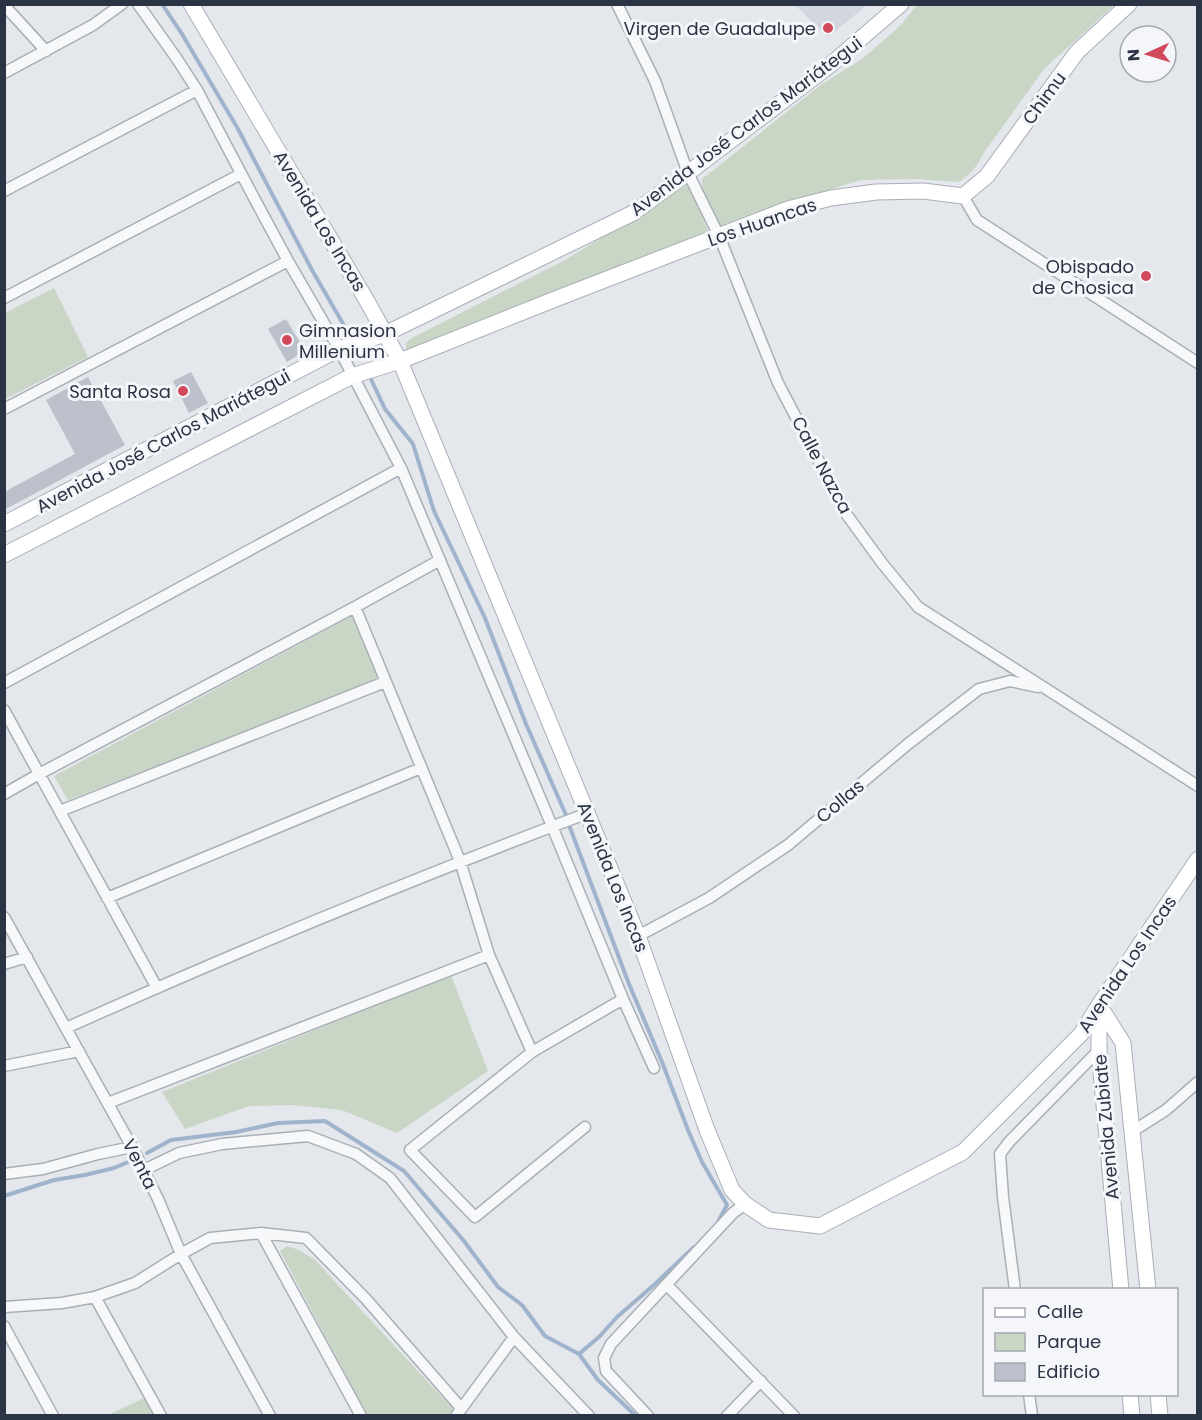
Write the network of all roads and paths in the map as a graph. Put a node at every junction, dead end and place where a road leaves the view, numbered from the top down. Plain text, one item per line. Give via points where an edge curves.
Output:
1 (122, 4) edge
2 (138, 4) edge
3 (191, 4) edge
4 (617, 4) edge
5 (901, 4) edge
6 (1129, 4) edge
7 (4, 5) edge
8 (46, 51) junction
9 (4, 73) edge
10 (197, 90) junction
11 (688, 173) junction
12 (241, 174) junction
13 (4, 191) edge
14 (963, 196) junction
15 (719, 236) junction
16 (288, 261) junction
17 (4, 298) edge
18 (385, 334) junction
19 (339, 349) junction
20 (400, 361) junction
21 (1197, 363) edge
22 (352, 376) junction
23 (4, 409) edge
24 (401, 468) junction
25 (4, 524) edge
26 (4, 555) edge
27 (440, 560) junction
28 (355, 607) junction
29 (4, 682) edge
30 (385, 682) junction
31 (1043, 688) junction
32 (4, 710) edge
33 (421, 768) junction
34 (39, 774) junction
35 (1197, 786) edge
36 (4, 794) edge
37 (60, 811) junction
38 (588, 813) junction
39 (552, 826) junction
40 (1197, 860) edge
41 (460, 861) junction
42 (107, 898) junction
43 (4, 917) edge
44 (638, 936) junction
45 (489, 955) junction
46 (27, 957) junction
47 (4, 964) edge
48 (157, 988) junction
49 (623, 999) junction
50 (1099, 1005) junction
51 (66, 1028) junction
52 (1099, 1050) junction
53 (79, 1051) junction
54 (532, 1052) junction
55 (4, 1066) edge
56 (654, 1068) dead end
57 (1197, 1082) edge
58 (108, 1103) junction
59 (585, 1127) dead end
60 (1133, 1131) junction
61 (132, 1147) junction
62 (144, 1170) junction
63 (4, 1174) edge
64 (745, 1204) junction
65 (261, 1233) junction
66 (181, 1254) junction
67 (667, 1285) junction
68 (1015, 1288) edge
69 (1120, 1288) edge
70 (1148, 1288) edge
71 (94, 1297) junction
72 (4, 1307) edge
73 (4, 1326) edge
74 (514, 1337) junction
75 (761, 1382) junction
76 (1029, 1396) edge
77 (1130, 1396) edge
78 (1158, 1396) edge
79 (459, 1412) edge
80 (53, 1416) edge
81 (161, 1416) edge
82 (270, 1416) edge
83 (361, 1416) edge
84 (589, 1416) edge
85 (648, 1416) edge
86 (727, 1416) edge
87 (794, 1416) edge
88 (1032, 1416) edge
89 (1132, 1416) edge
90 (1160, 1416) edge

1 - 8 street
2 - 10 street
3 - 18 street, Avenida Los Incas
4 - 11 street, Calle Nazca via 655,81
5 - 11 street, Avenida José Carlos Mariátegui via 829,66
6 - 14 street, Chimu via 1077,52 987,176
7 - 8 street
8 - 9 street
10 - 12 street
10 - 13 street
11 - 15 street, Calle Nazca
11 - 18 street, Avenida José Carlos Mariátegui via 633,213
12 - 16 street
12 - 17 street
14 - 15 street, Los Huancas via 923,191 831,198 788,209
14 - 21 street via 977,220
15 - 20 street, Los Huancas
15 - 31 street, Calle Nazca via 778,383 847,515 918,607
16 - 19 street
16 - 23 street
18 - 19 street, Avenida José Carlos Mariátegui
18 - 20 street, Avenida Los Incas
19 - 22 street
19 - 25 street, Avenida José Carlos Mariátegui
20 - 22 street, Avenida José Carlos Mariátegui
20 - 38 street, Avenida Los Incas
22 - 24 street
22 - 26 street, Avenida José Carlos Mariátegui
24 - 27 street
24 - 29 street
27 - 28 street
27 - 39 street
28 - 30 street
28 - 34 street
30 - 33 street
30 - 37 street
31 - 35 street, Calle Nazca
31 - 44 street, Collas via 1010,681 979,689 788,845 709,898
32 - 34 street
33 - 41 street
33 - 42 street
34 - 36 street
34 - 37 street
37 - 42 street
38 - 39 street
38 - 44 street, Avenida Los Incas
39 - 41 street
39 - 49 street
40 - 50 street, Avenida Los Incas
41 - 45 street
41 - 48 street
42 - 48 street
43 - 46 street, Venta
44 - 64 street, Avenida Los Incas via 707,1130 732,1190
45 - 54 street
45 - 58 street
46 - 47 street
46 - 51 street, Venta
48 - 51 street
49 - 54 street
49 - 56 street
50 - 52 street, Avenida Zubiate
50 - 60 street, Avenida Zubiate via 1123,1043
50 - 64 street, Avenida Los Incas via 1082,1034 963,1152 820,1226 769,1220
51 - 53 street, Venta
52 - 68 street via 1000,1154
52 - 69 street, Avenida Zubiate
53 - 55 street
53 - 58 street, Venta
54 - 59 street via 410,1150 475,1217
57 - 60 street via 1166,1110
58 - 61 street, Venta
60 - 70 street, Avenida Zubiate
61 - 62 street, Venta
61 - 63 street via 43,1169
62 - 66 street, Venta
62 - 74 street via 179,1153 222,1144 308,1136 356,1154 390,1178
64 - 67 street
65 - 66 street via 210,1238
65 - 79 street via 306,1238 366,1299
65 - 83 street
66 - 71 street via 135,1284
66 - 82 street, Venta
67 - 75 street
67 - 85 street via 611,1344 604,1358 606,1371
71 - 72 street
71 - 81 street
73 - 80 street
74 - 79 street
74 - 84 street
75 - 86 street
75 - 87 street
76 - 88 street
77 - 89 street
78 - 90 street

